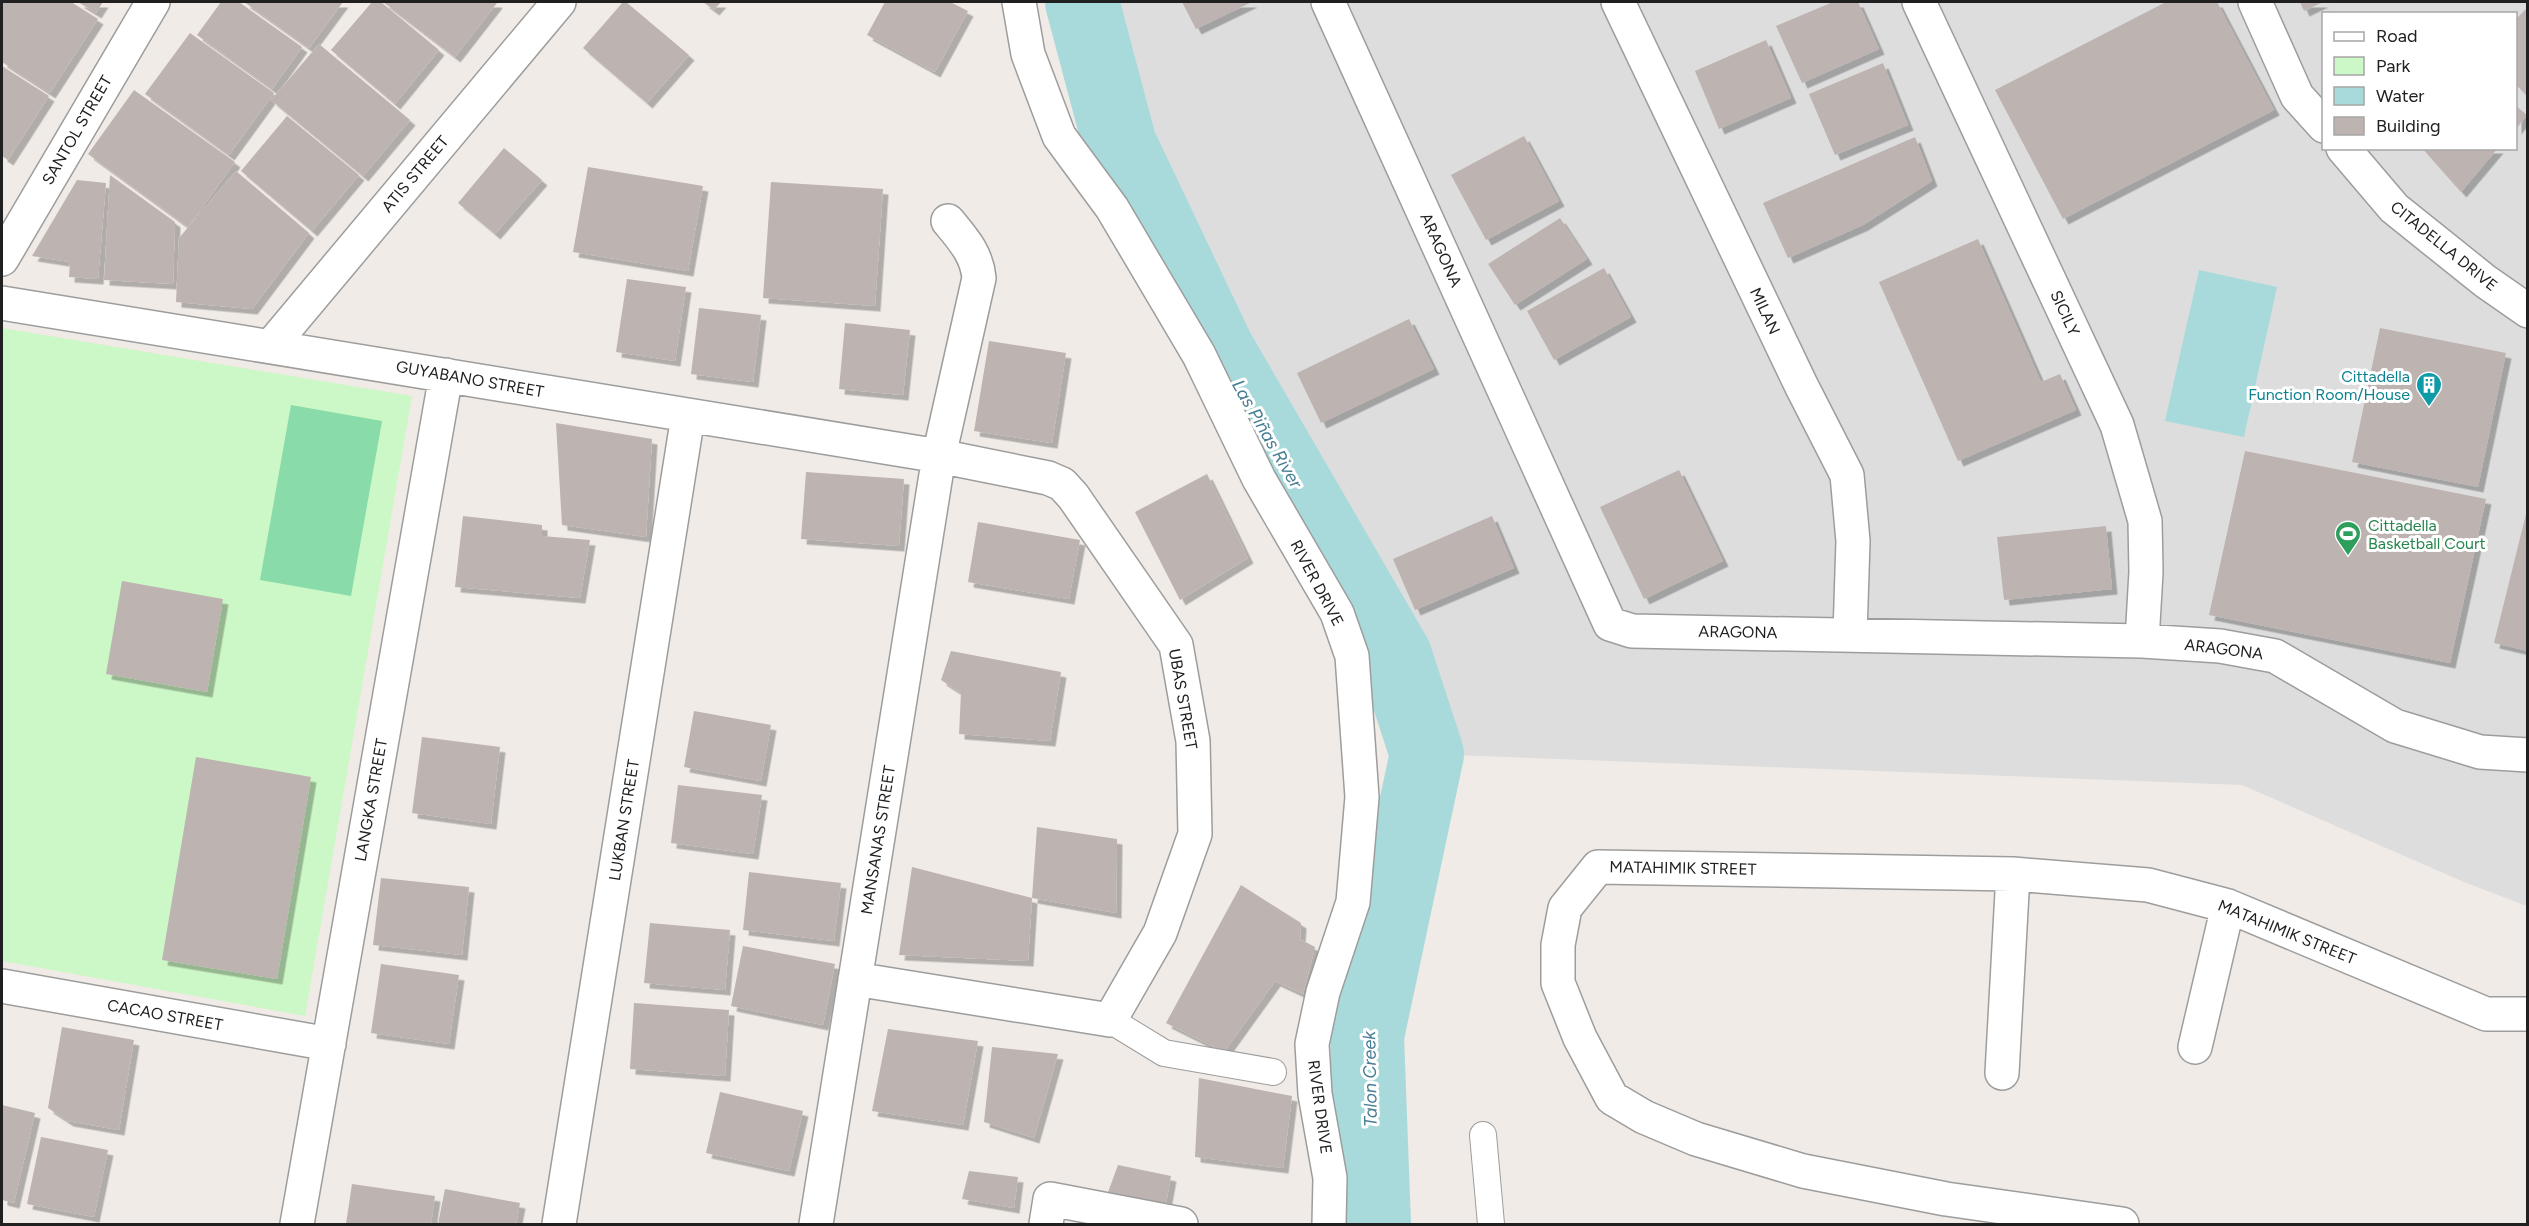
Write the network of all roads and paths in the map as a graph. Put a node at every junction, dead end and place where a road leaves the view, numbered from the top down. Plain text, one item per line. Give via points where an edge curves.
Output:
1 (153, 2) edge
2 (559, 2) edge
3 (1019, 2) edge
4 (1328, 2) edge
5 (1618, 2) edge
6 (1919, 2) edge
7 (2255, 2) edge
8 (2322, 124) edge
9 (2345, 150) edge
10 (948, 220) dead end
11 (2, 259) edge
12 (2, 303) edge
13 (2528, 311) edge
14 (271, 346) junction
15 (446, 375) junction
16 (688, 416) junction
17 (939, 456) junction
18 (1850, 634) junction
19 (2142, 641) junction
20 (2528, 755) edge
21 (2013, 874) junction
22 (2228, 906) junction
23 (855, 979) junction
24 (2, 986) edge
25 (2528, 1014) edge
26 (1110, 1020) junction
27 (329, 1044) junction
28 (2195, 1047) dead end
29 (1273, 1072) dead end
30 (2002, 1073) dead end
31 (1483, 1135) dead end
32 (297, 1224) edge
33 (560, 1224) edge
34 (816, 1224) edge
35 (1046, 1224) edge
36 (1181, 1224) edge
37 (1329, 1224) edge
38 (1491, 1224) edge
39 (2122, 1224) edge

1 - 11 street, SANTOL STREET
2 - 14 street, ATIS STREET
3 - 37 street, RIVER DRIVE via 1028,54 1059,136 1112,208 1199,355 1259,479 1337,613 1352,656 1362,797 1353,902 1323,993 1312,1044 1315,1094 1330,1178
4 - 18 street, ARAGONA via 1610,624 1632,631
5 - 18 street, MILAN via 1847,475 1853,541
6 - 19 street, SICILY via 2118,425 2145,521
7 - 8 street via 2297,96
9 - 13 street, CITADELLA DRIVE via 2394,208
10 - 17 street, MANSANAS STREET via 970,250 979,278
12 - 14 street, GUYABANO STREET
14 - 15 street, GUYABANO STREET
15 - 16 street, GUYABANO STREET
15 - 27 street, LANGKA STREET
16 - 17 street, GUYABANO STREET
16 - 33 street, LUKBAN STREET
17 - 23 street, MANSANAS STREET
17 - 26 street, UBAS STREET via 1062,484 1176,645 1193,741 1195,834 1160,933
18 - 19 street, ARAGONA
19 - 20 street, ARAGONA via 2220,646 2275,656 2395,726 2480,752
21 - 22 street, MATAHIMIK STREET via 2148,885
21 - 30 street
21 - 39 street, MATAHIMIK STREET via 1598,867 1565,908 1558,945 1558,983 1580,1038 1612,1098 1644,1118 1696,1139 1803,1171 1946,1199
22 - 25 street, MATAHIMIK STREET via 2486,1014
22 - 28 street
23 - 26 street
23 - 34 street, MANSANAS STREET
24 - 27 street, CACAO STREET
26 - 29 lane via 1164,1053
27 - 32 street, LANGKA STREET
31 - 38 lane
35 - 36 street via 1050,1199

